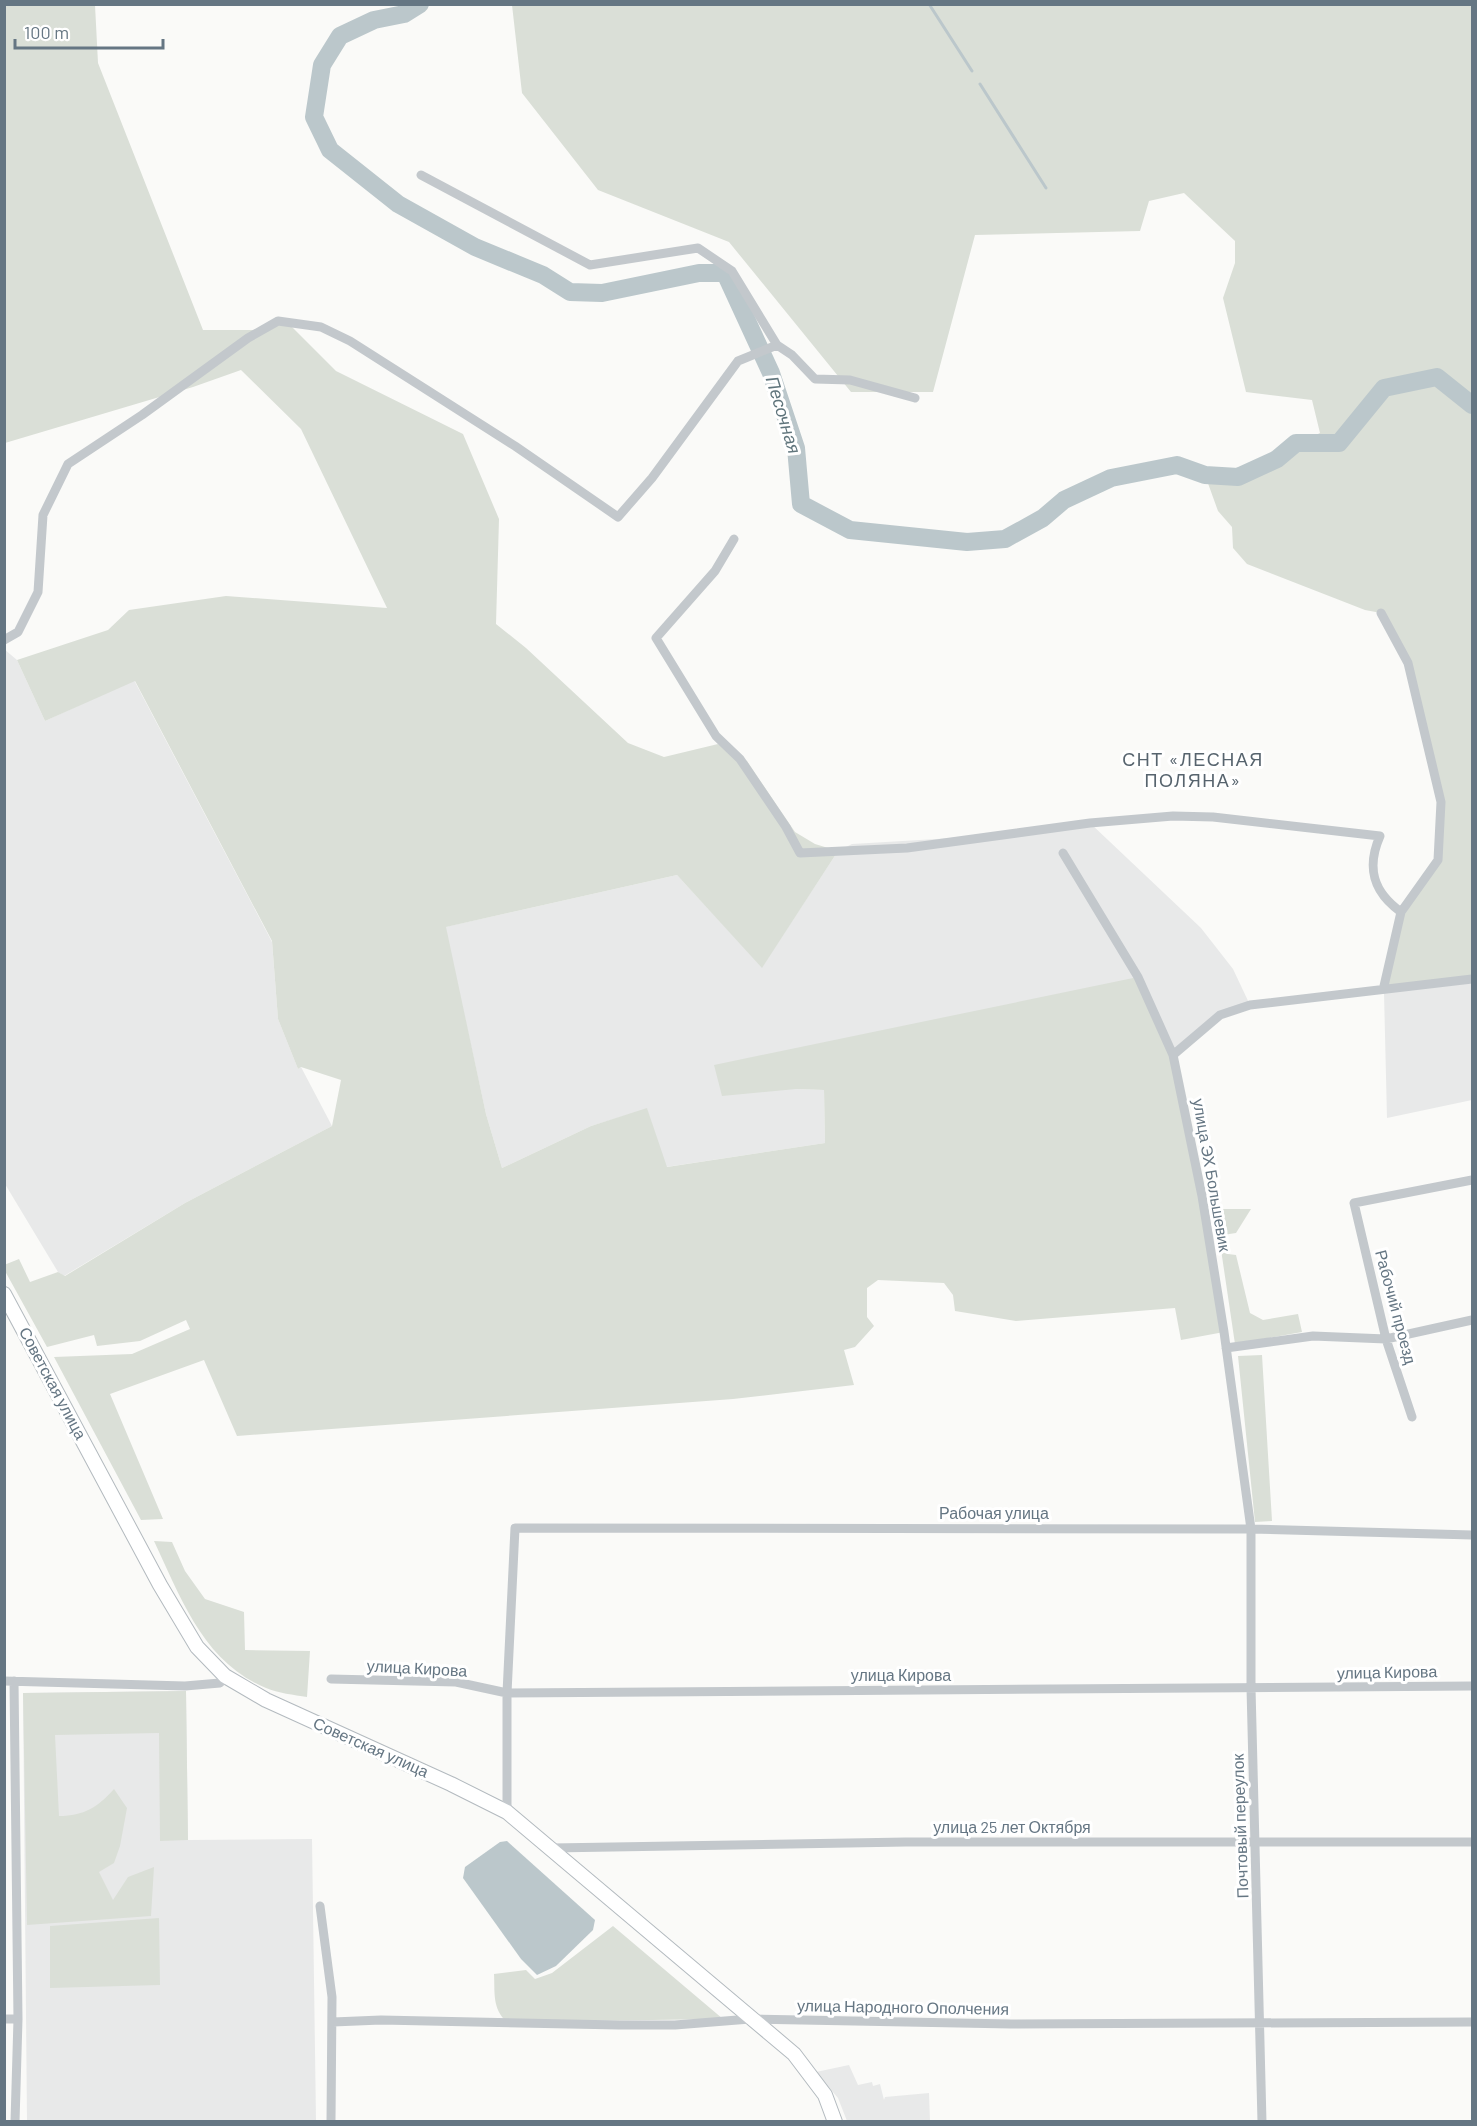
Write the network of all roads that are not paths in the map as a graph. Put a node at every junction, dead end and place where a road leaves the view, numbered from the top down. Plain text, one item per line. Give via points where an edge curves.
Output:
1 (422, 175) dead end
2 (777, 345) junction
3 (915, 398) dead end
4 (734, 539) dead end
5 (1381, 613) dead end
6 (4, 640) edge
7 (1063, 853) dead end
8 (1401, 912) junction
9 (1473, 979) edge
10 (1383, 986) dead end
11 (1173, 1055) junction
12 (1473, 1180) edge
13 (4, 1293) edge
14 (1473, 1320) edge
15 (1386, 1339) junction
16 (1226, 1348) junction
17 (1412, 1417) dead end
18 (1251, 1528) junction
19 (1473, 1535) edge
20 (225, 1676) junction
21 (331, 1679) dead end
22 (9, 1681) edge
23 (1473, 1686) edge
24 (1251, 1688) junction
25 (507, 1693) junction
26 (507, 1812) junction
27 (1473, 1842) edge
28 (1255, 1843) junction
29 (9, 1845) edge
30 (552, 1848) junction
31 (320, 1906) dead end
32 (4, 2019) edge
33 (18, 2019) junction
34 (750, 2019) junction
35 (333, 2022) junction
36 (1260, 2022) junction
37 (1473, 2022) edge
38 (15, 2121) edge
39 (331, 2121) edge
40 (835, 2121) edge
41 (1262, 2121) edge

1 - 2 street via 590,265 698,249 732,271
2 - 3 street via 815,379 850,380
2 - 6 street via 738,361 652,478 618,516 350,341 321,327 279,321 248,338 68,464 43,515 38,592 18,632
4 - 8 street via 715,571 656,638 716,736 740,759 800,853 907,848 1090,823 1213,817 1380,836 1374,882 1384,900
5 - 8 street via 1408,663 1442,802 1438,860
7 - 11 street, улица ЭХ Большевик via 1138,977
8 - 10 street
9 - 11 street via 1250,1005 1220,1015
11 - 16 street, улица ЭХ Большевик via 1202,1196
12 - 15 street, Рабочий проезд via 1354,1203
13 - 20 main road, Советская улица via 160,1585 197,1647
14 - 15 street
15 - 16 street via 1313,1336
15 - 17 street, Рабочий проезд
16 - 18 street, улица ЭХ Большевик
18 - 19 street, Рабочая улица
18 - 24 street, Почтовый переулок
18 - 25 street, Рабочая улица via 515,1528
20 - 22 street via 220,1683 185,1686
20 - 26 main road, Советская улица via 266,1700
21 - 25 street, улица Кирова via 456,1682
22 - 29 street
23 - 24 street, улица Кирова
24 - 25 street, улица Кирова
24 - 28 street, Почтовый переулок
25 - 26 street
26 - 30 main road, Советская улица
27 - 28 street, улица 25 лет Октября
28 - 30 street, улица 25 лет Октября via 906,1842
28 - 36 street, Почтовый переулок
29 - 33 street
30 - 34 main road, Советская улица
31 - 35 street
32 - 33 street
33 - 38 street
34 - 35 street, улица Народного Ополчения via 675,2025
34 - 36 street, улица Народного Ополчения via 1011,2024
34 - 40 main road, Советская улица via 794,2054 812,2074
35 - 39 street
36 - 37 street, улица Народного Ополчения
36 - 41 street, Почтовый переулок

